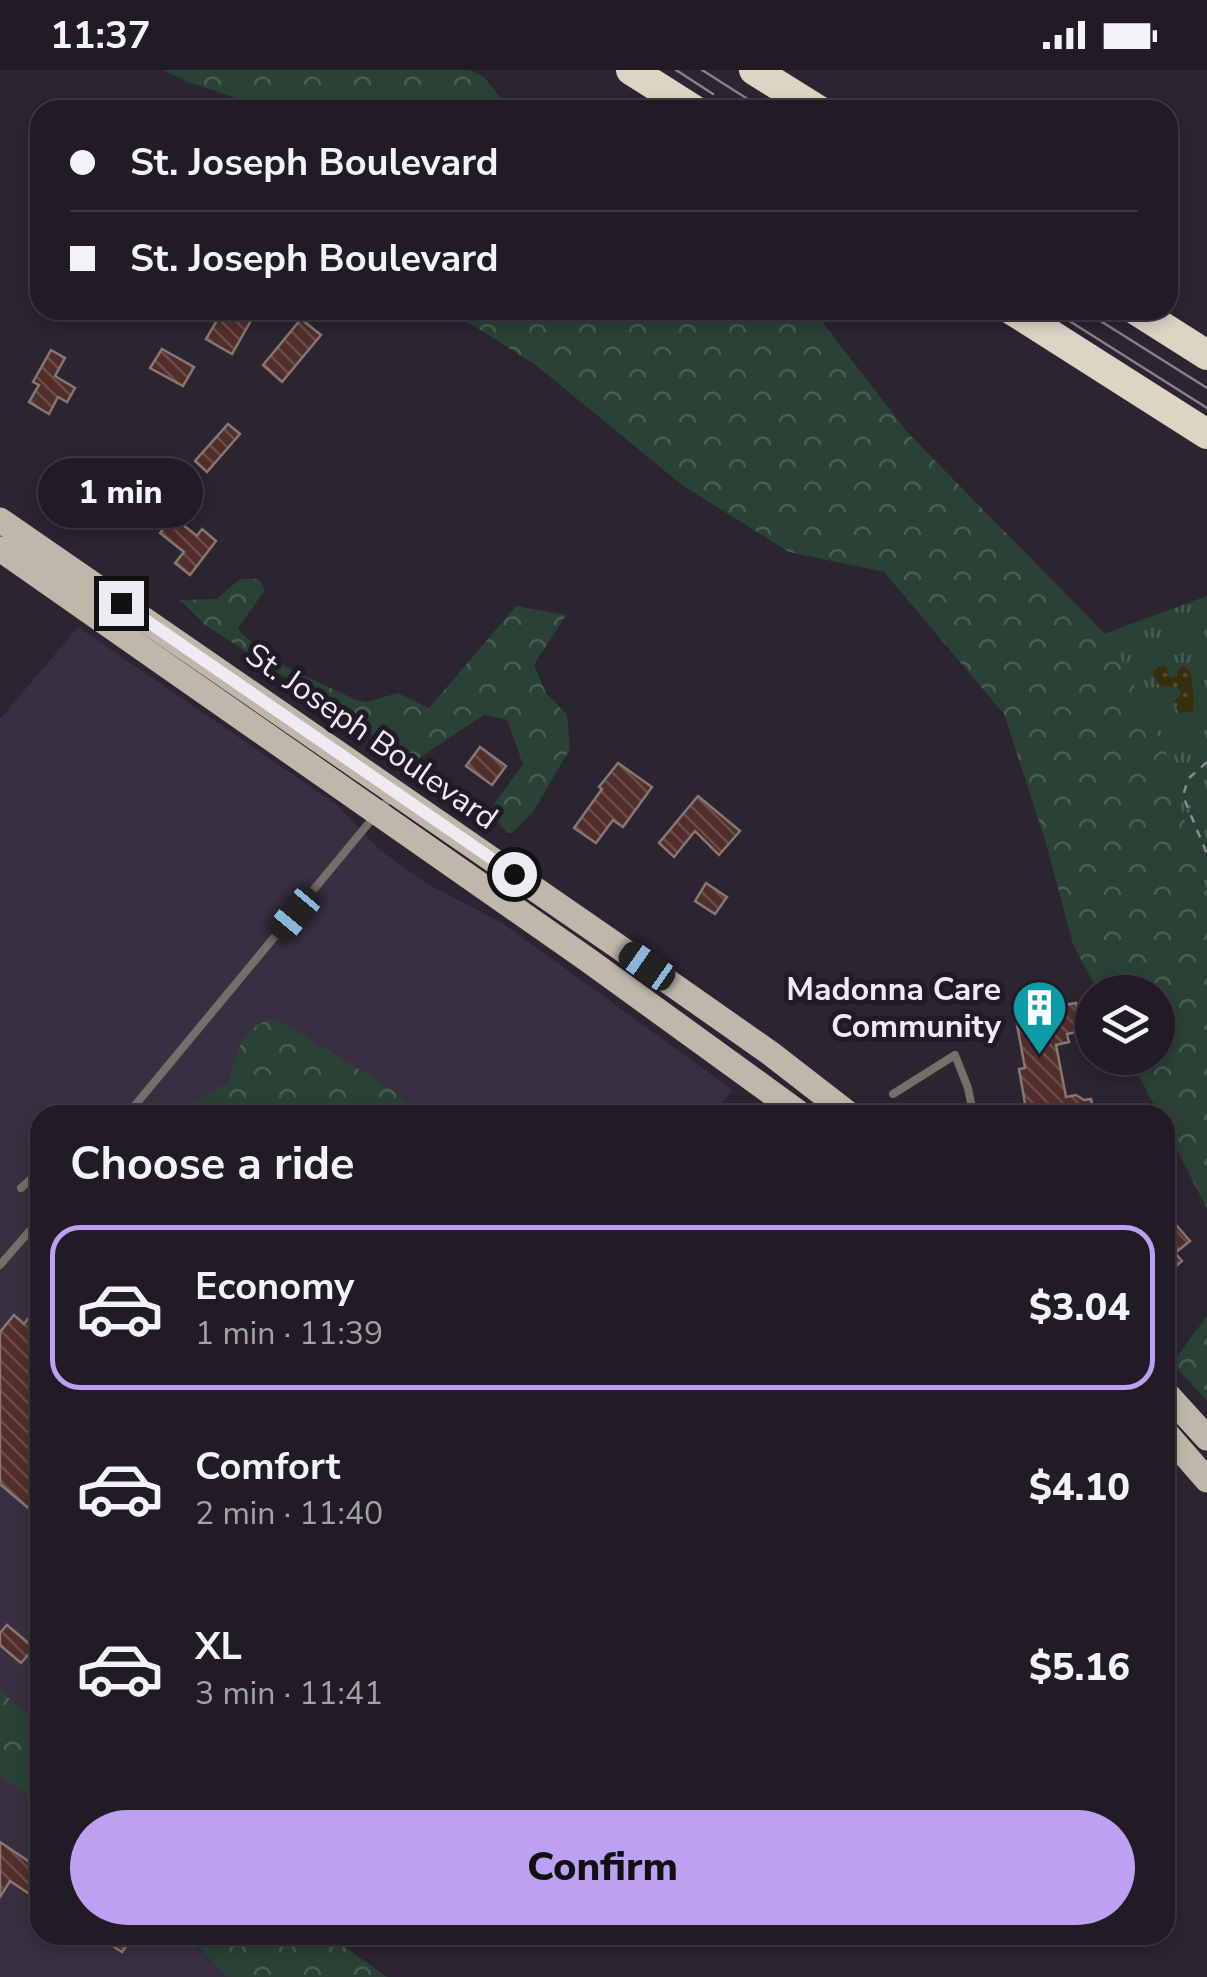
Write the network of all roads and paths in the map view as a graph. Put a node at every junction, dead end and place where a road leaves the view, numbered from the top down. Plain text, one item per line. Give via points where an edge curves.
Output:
1 (631, 70) edge
2 (754, 70) edge
3 (678, 100) edge
4 (802, 100) edge
5 (1028, 320) edge
6 (1152, 320) edge
7 (1207, 355) edge
8 (1207, 434) edge
9 (0, 520) edge
10 (0, 549) edge
11 (1207, 762) edge
12 (395, 791) junction
13 (379, 814) junction
14 (1207, 854) edge
15 (599, 932) junction
16 (584, 957) junction
17 (893, 1094) dead end
18 (135, 1105) edge
19 (788, 1105) edge
20 (837, 1105) edge
21 (973, 1105) edge
22 (30, 1180) edge
23 (22, 1188) dead end
24 (30, 1230) edge
25 (0, 1265) edge
26 (1175, 1403) edge
27 (1207, 1438) edge
28 (1175, 1443) edge
29 (1207, 1480) edge

1 - 3 highway
2 - 4 highway
5 - 8 highway
6 - 7 highway
9 - 12 main road, St. Joseph Boulevard
10 - 13 main road, St. Joseph Boulevard
11 - 14 path via 1188,779 1182,796
12 - 13 lane
12 - 15 main road, St. Joseph Boulevard
13 - 16 main road, St. Joseph Boulevard
13 - 18 lane
15 - 16 main road
15 - 20 main road, St. Joseph Boulevard
16 - 19 main road, St. Joseph Boulevard
17 - 21 lane via 955,1055
22 - 23 lane
24 - 25 lane
26 - 27 main road
28 - 29 main road

